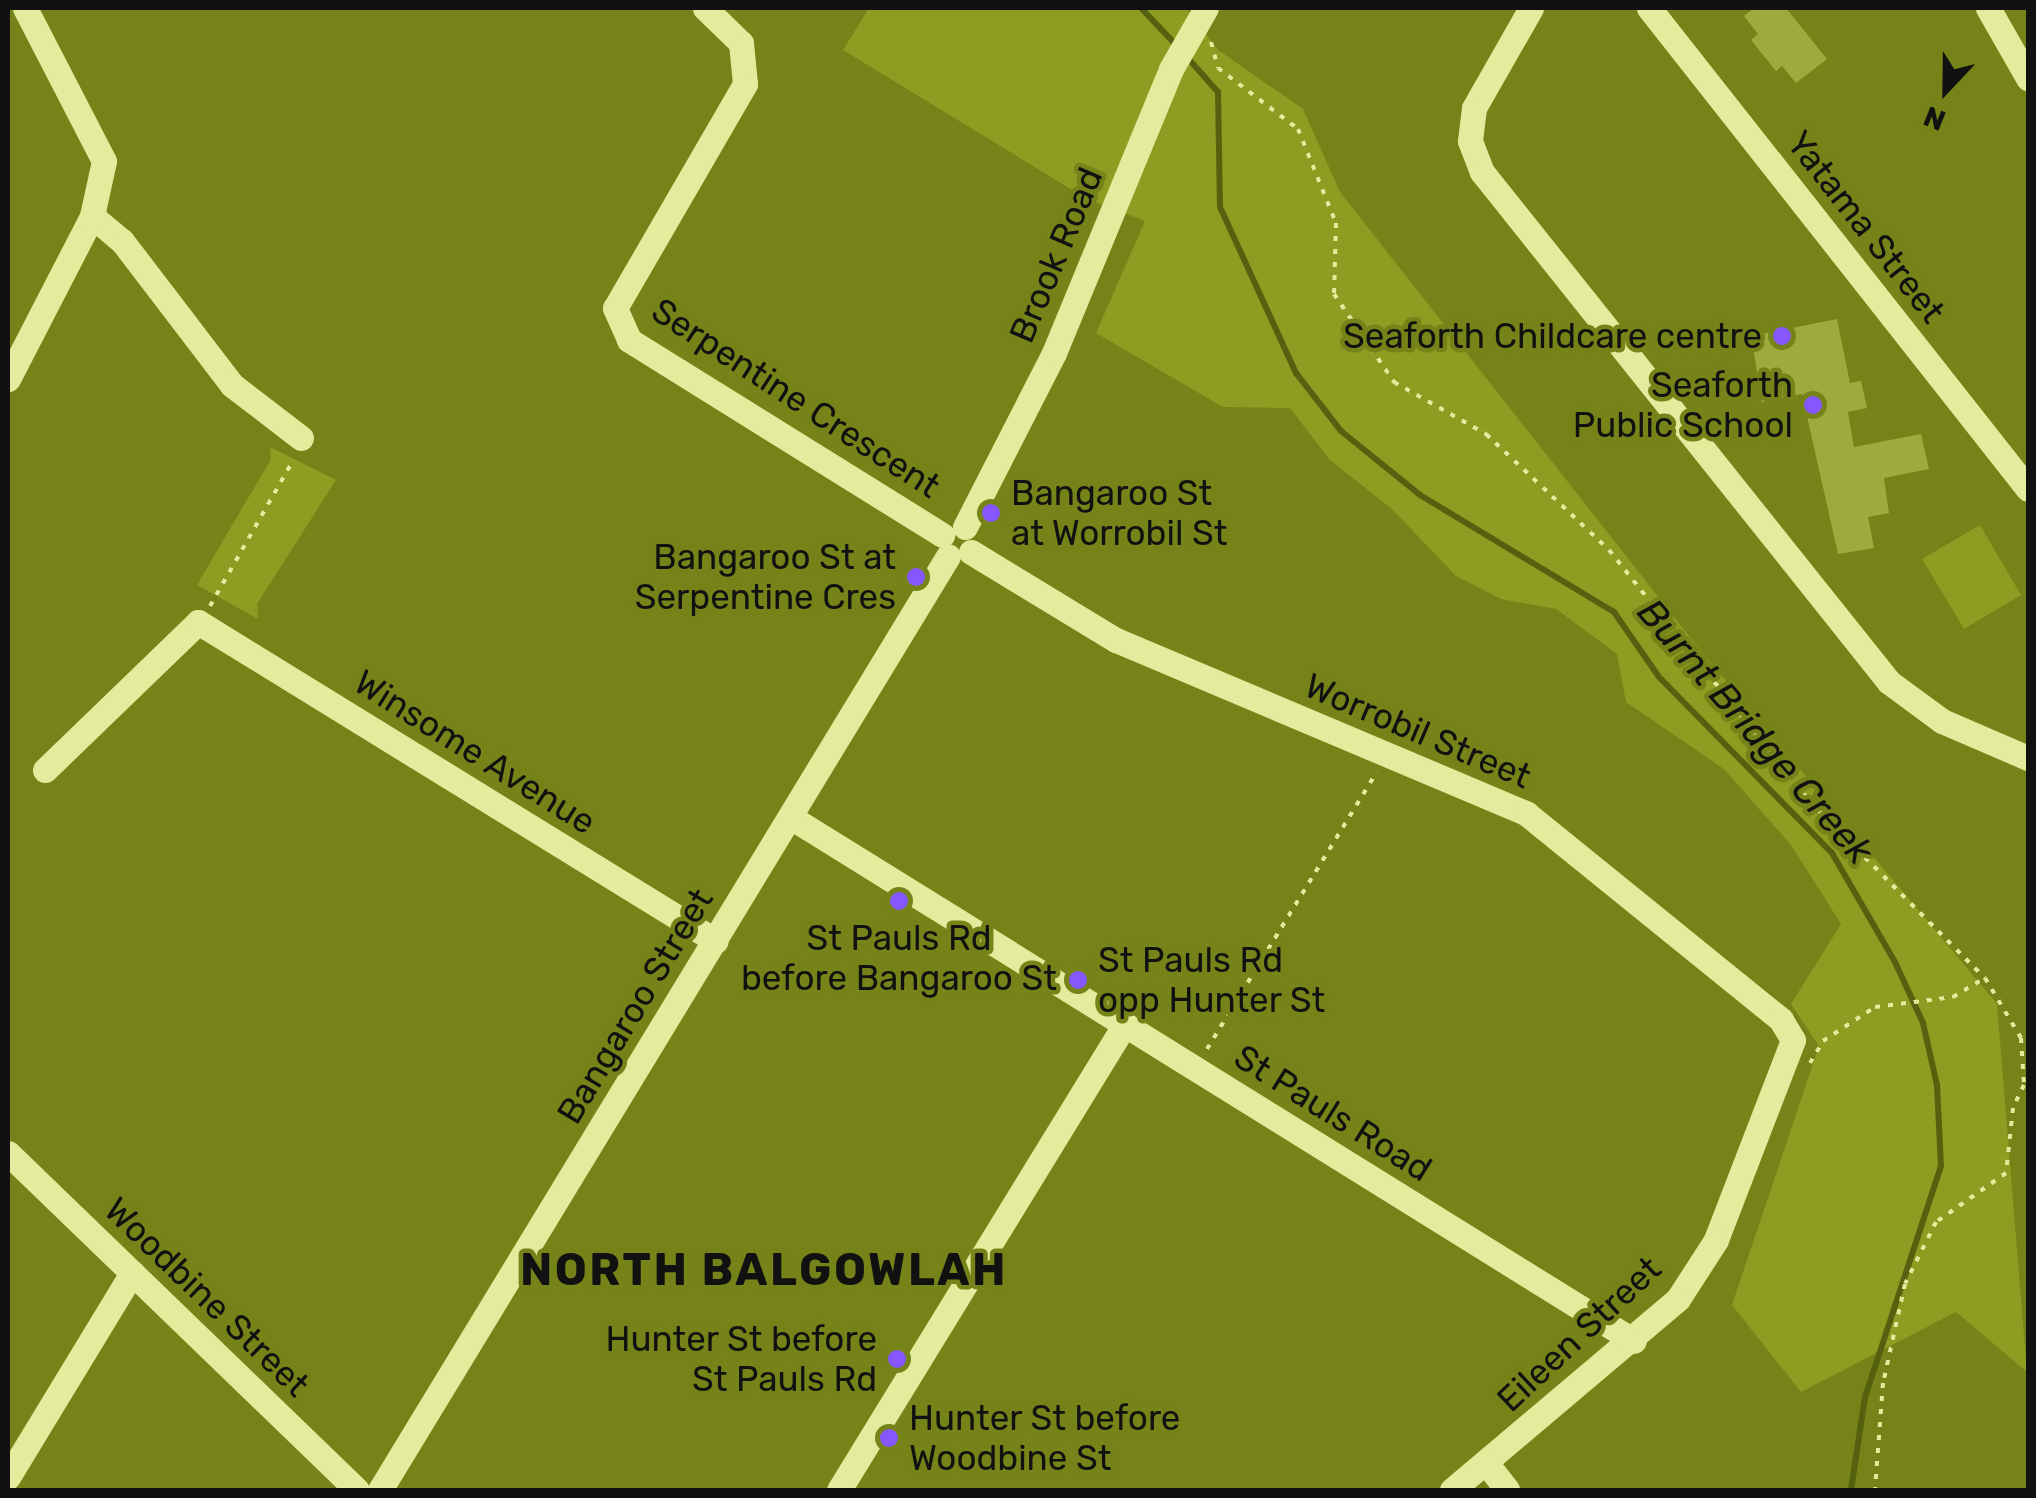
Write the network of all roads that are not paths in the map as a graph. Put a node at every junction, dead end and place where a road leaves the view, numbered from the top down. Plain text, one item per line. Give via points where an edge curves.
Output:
1 (25, 8) edge
2 (706, 8) edge
3 (1531, 8) edge
4 (1648, 8) edge
5 (1988, 8) edge
6 (1212, 16) edge
7 (2028, 78) edge
8 (92, 216) junction
9 (20, 322) edge
10 (8, 379) edge
11 (301, 438) road end
12 (2028, 489) edge
13 (956, 542) junction
14 (2028, 758) edge
15 (45, 770) dead end
16 (792, 818) junction
17 (716, 941) junction
18 (1125, 1024) junction
19 (1793, 1040) joint
20 (8, 1153) edge
21 (132, 1273) junction
22 (1634, 1341) junction
23 (1487, 1464) junction
24 (8, 1477) edge
25 (357, 1490) edge
26 (380, 1490) edge
27 (840, 1490) edge
28 (1452, 1490) edge
29 (1508, 1490) edge

1 - 8 street via 104,161
2 - 13 street, Serpentine Crescent via 741,43 745,84 615,308 628,340
3 - 14 street via 1474,108 1470,141 1482,172 1889,682 1942,722
4 - 12 street, Yatama Street
5 - 7 street
6 - 13 street, Brook Road via 1187,38 1171,69 1054,352
8 - 9 street
8 - 11 street via 122,241 232,385
9 - 10 street
13 - 16 street, Bangaroo Street
13 - 19 street, Worrobil Street via 1116,640 1526,814 1782,1020
15 - 17 street, Winsome Avenue via 198,622
16 - 17 street, Bangaroo Street
16 - 18 street, St Pauls Road
17 - 26 street, Bangaroo Street
18 - 22 street, St Pauls Road
18 - 27 street
19 - 22 street, Eileen Street via 1716,1240 1678,1299
20 - 21 street, Woodbine Street
21 - 24 street
21 - 25 street, Woodbine Street
22 - 23 street, Eileen Street
23 - 28 street, Eileen Street
23 - 29 street

